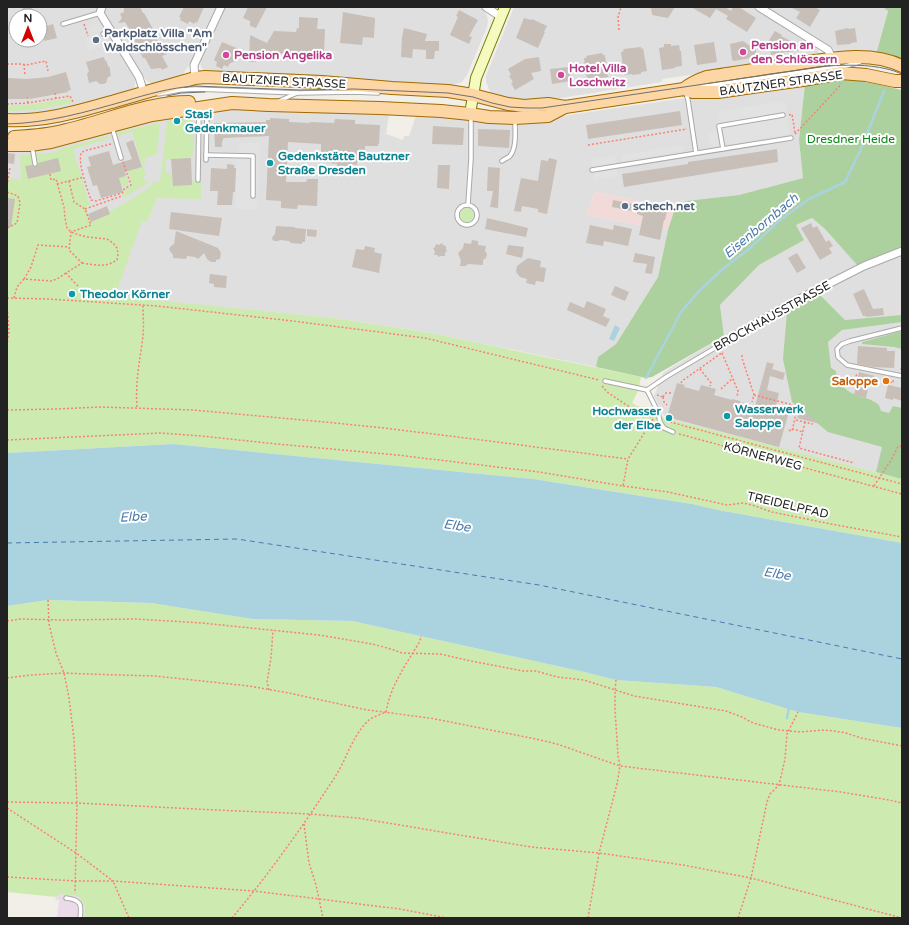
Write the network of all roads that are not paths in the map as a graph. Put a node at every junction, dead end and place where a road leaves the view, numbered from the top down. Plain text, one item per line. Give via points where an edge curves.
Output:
1 (221, 7) edge
2 (486, 7) edge
3 (759, 7) edge
4 (101, 10) edge
5 (503, 12) edge
6 (63, 24) dead end
7 (112, 31) junction
8 (103, 34) dead end
9 (838, 66) junction
10 (902, 66) edge
11 (823, 69) junction
12 (902, 81) edge
13 (194, 84) junction
14 (355, 85) junction
15 (684, 89) junction
16 (152, 92) junction
17 (333, 92) junction
18 (298, 93) junction
19 (379, 93) dead end
20 (448, 96) dead end
21 (475, 98) junction
22 (232, 103) junction
23 (269, 105) junction
24 (203, 107) junction
25 (565, 107) junction
26 (551, 109) dead end
27 (529, 111) dead end
28 (470, 114) junction
29 (515, 114) junction
30 (783, 116) road end
31 (7, 120) edge
32 (112, 126) junction
33 (791, 138) road end
34 (11, 141) edge
35 (723, 149) junction
36 (32, 150) junction
37 (696, 153) junction
38 (122, 158) road end
39 (502, 161) dead end
40 (35, 164) dead end
41 (592, 170) dead end
42 (198, 180) dead end
43 (253, 196) dead end
44 (468, 204) junction
45 (902, 251) edge
46 (902, 328) edge
47 (720, 344) joint
48 (902, 376) edge
49 (605, 381) road end
50 (647, 390) junction
51 (673, 432) road end
52 (66, 898) dead end
53 (80, 918) edge

1 - 13 street via 194,65
2 - 5 street
3 - 9 street via 828,50
4 - 6 lane
4 - 7 street
5 - 21 main road via 476,78
7 - 8 lane
7 - 16 street via 139,77
9 - 10 main road, BAUTZNER STRASSE via 872,58 895,62
9 - 11 lane
9 - 11 lane
9 - 12 main road, BAUTZNER STRASSE via 866,75
9 - 15 main road, BAUTZNER STRASSE via 707,77
9 - 15 main road, BAUTZNER STRASSE via 803,80 718,92 694,92
11 - 15 lane
13 - 14 main road, BAUTZNER STRASSE via 205,77
13 - 16 main road, BAUTZNER STRASSE
13 - 18 lane
14 - 17 lane
14 - 21 main road, BAUTZNER STRASSE via 448,91
15 - 25 main road, BAUTZNER STRASSE
15 - 37 lane
16 - 31 main road, BAUTZNER STRASSE via 46,118
17 - 18 lane
17 - 19 lane
18 - 23 lane
20 - 21 lane
21 - 25 main road, BAUTZNER STRASSE via 524,106 548,104
21 - 28 main road
22 - 23 main road, BAUTZNER STRASSE
22 - 24 main road, BAUTZNER STRASSE
22 - 34 main road via 184,102 147,107 66,130
23 - 28 main road, BAUTZNER STRASSE
24 - 32 main road, BAUTZNER STRASSE via 152,115
24 - 42 lane
24 - 43 lane via 206,157 253,156
25 - 26 lane
25 - 29 main road, BAUTZNER STRASSE via 548,116
27 - 29 lane
28 - 29 main road, BAUTZNER STRASSE via 489,117
28 - 44 lane via 471,160
29 - 39 lane via 514,149
30 - 35 lane via 719,126
32 - 36 main road, BAUTZNER STRASSE via 51,142
32 - 38 lane
33 - 35 lane
34 - 36 main road, BAUTZNER STRASSE
35 - 37 lane
36 - 40 lane
37 - 41 lane
44 - 44 lane via 474,207 478,214 476,221 470,225 461,223 457,218 459,208
45 - 47 street, BROCKHAUSSTRASSE via 864,266 797,300
46 - 48 lane via 850,341 838,348 838,357 847,365
47 - 50 lane, BROCKHAUSSTRASSE
49 - 50 lane
50 - 51 lane via 664,428
52 - 53 lane via 80,903

